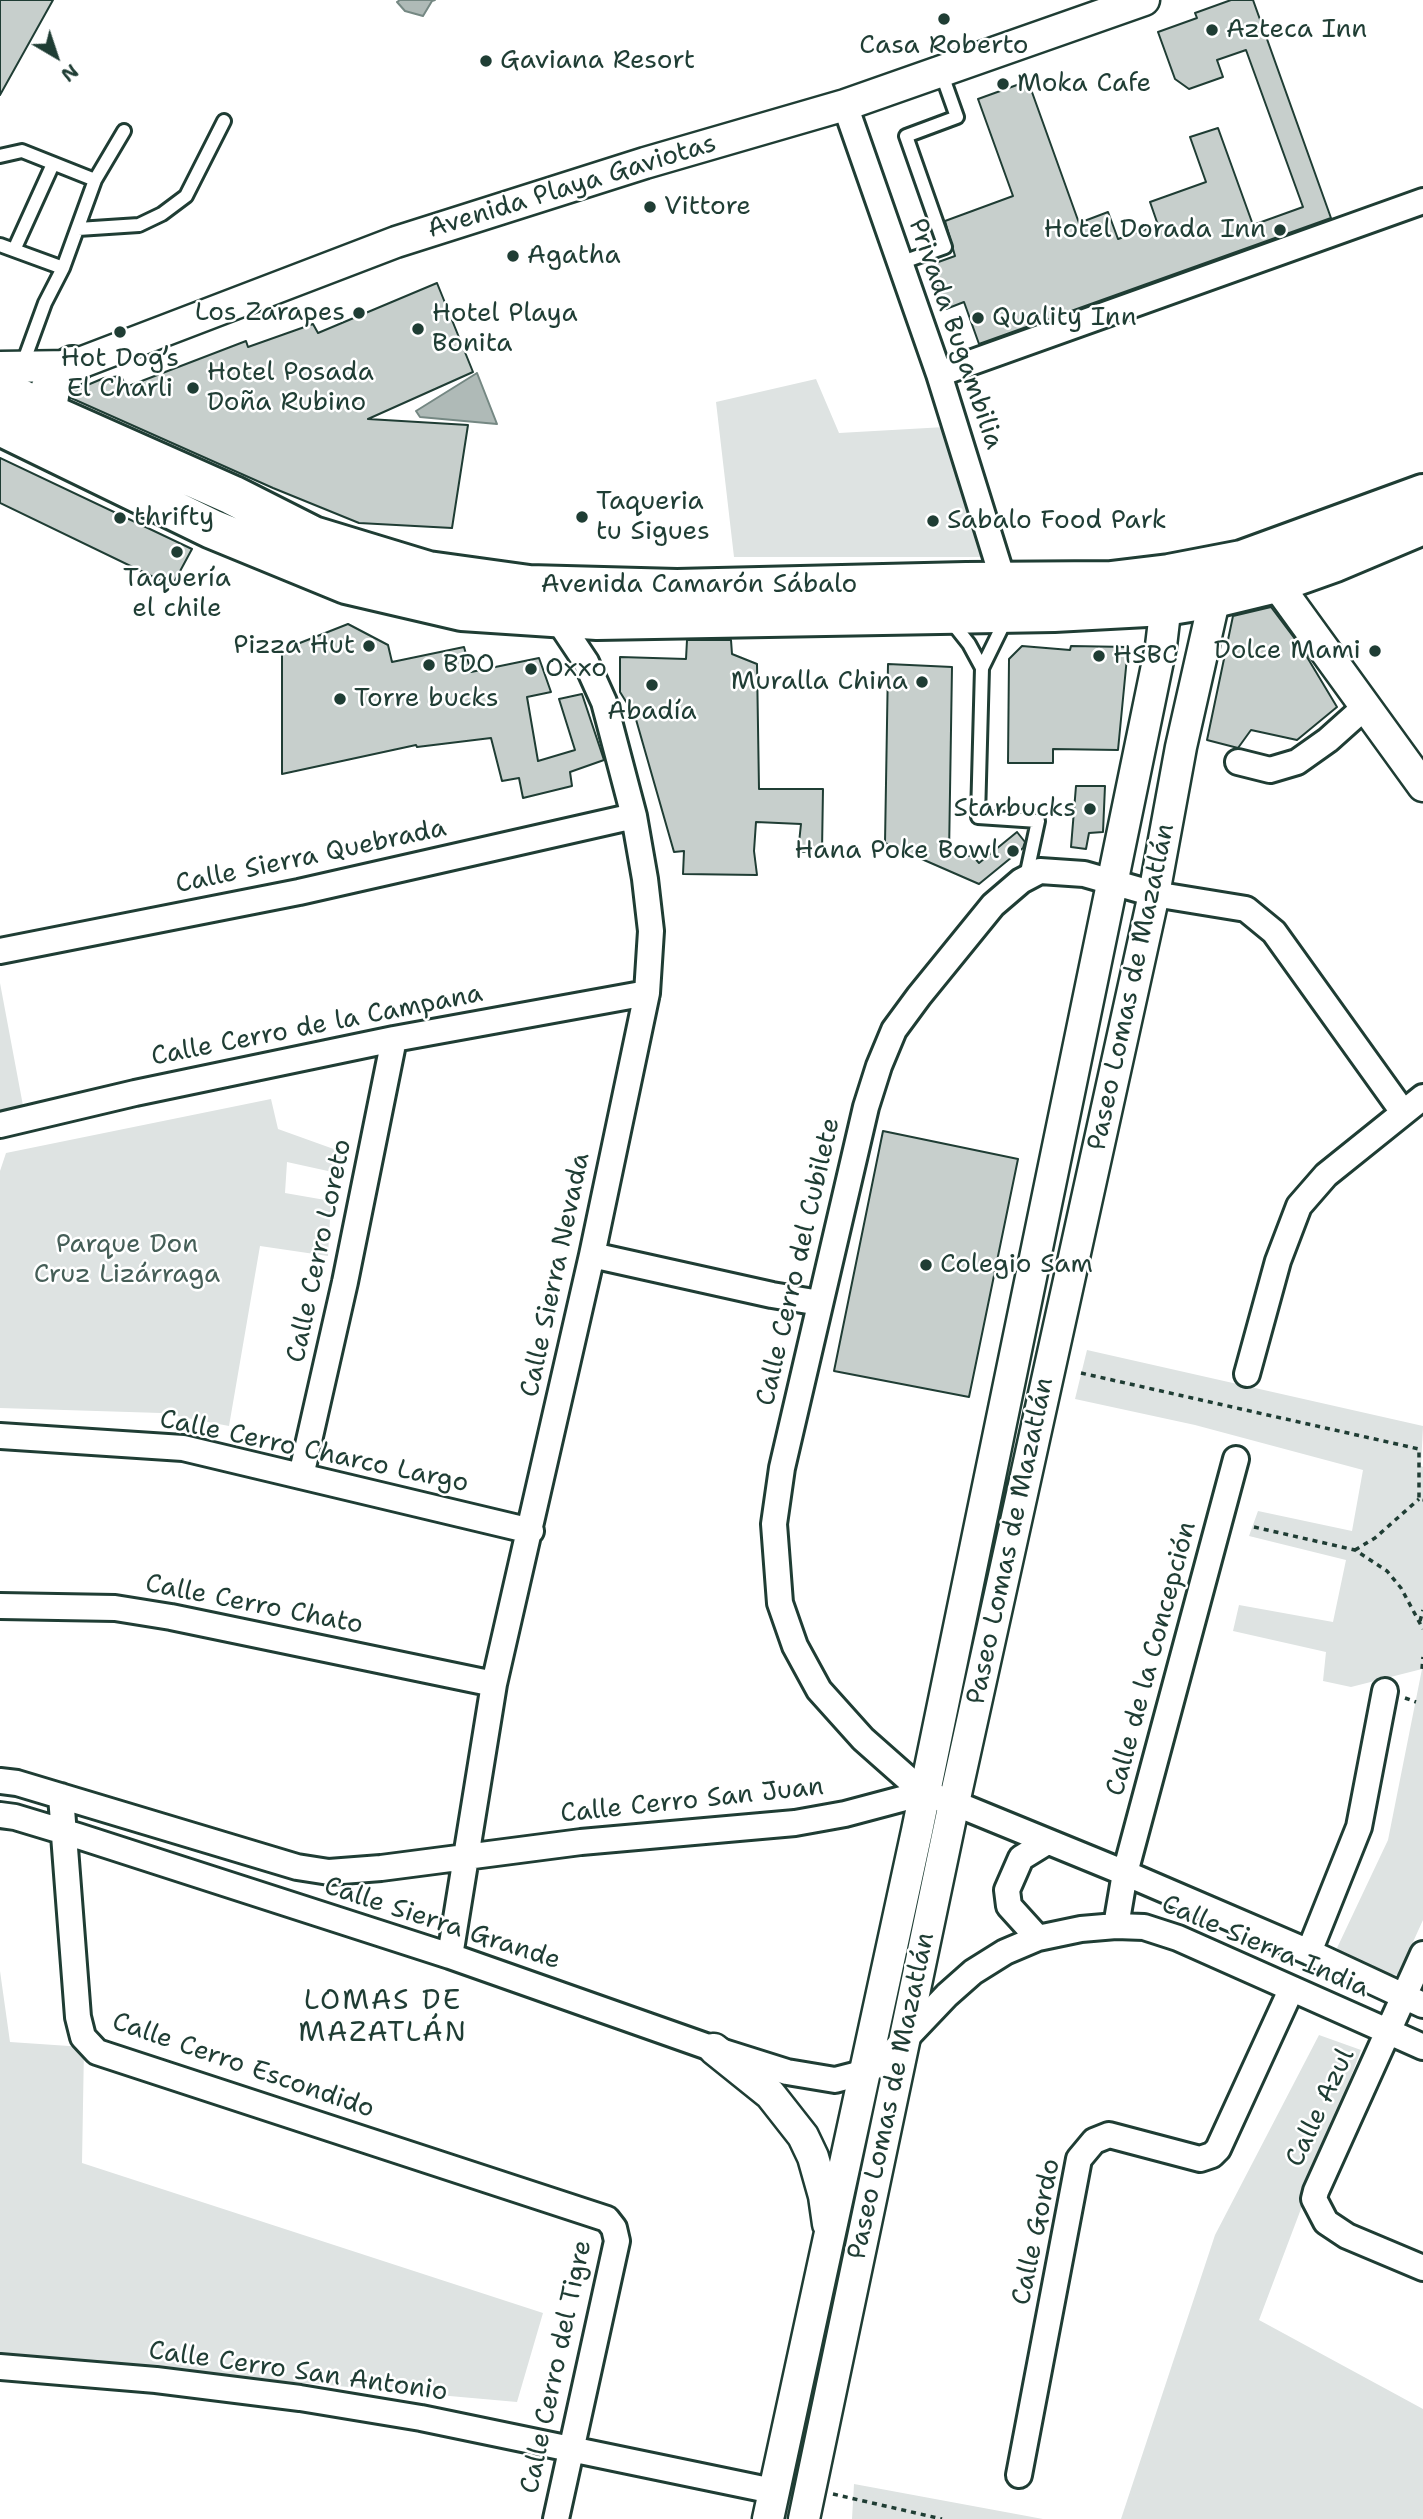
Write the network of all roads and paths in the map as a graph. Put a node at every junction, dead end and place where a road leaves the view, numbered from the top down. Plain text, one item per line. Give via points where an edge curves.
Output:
1 (1144, 0) edge
2 (941, 72) junction
3 (845, 105) junction
4 (224, 121) dead end
5 (124, 131) dead end
6 (0, 156) edge
7 (53, 164) junction
8 (95, 180) junction
9 (1423, 201) edge
10 (78, 229) junction
11 (0, 245) edge
12 (14, 250) junction
13 (900, 263) junction
14 (63, 268) junction
15 (72, 366) junction
16 (7, 374) edge
17 (939, 374) junction
18 (52, 415) junction
19 (0, 426) edge
20 (1423, 494) edge
21 (1423, 524) edge
22 (1219, 581) junction
23 (1276, 583) junction
24 (1167, 590) junction
25 (1007, 598) junction
26 (945, 614) junction
27 (556, 617) junction
28 (982, 668) junction
29 (1366, 706) junction
30 (1238, 762) dead end
31 (1423, 786) edge
32 (634, 816) junction
33 (1025, 879) junction
34 (1113, 881) junction
35 (1154, 894) junction
36 (0, 951) edge
37 (648, 993) junction
38 (394, 1038) junction
39 (1423, 1097) edge
40 (1403, 1112) junction
41 (0, 1125) edge
42 (592, 1255) junction
43 (820, 1303) junction
44 (1081, 1373) dead end
45 (1247, 1374) dead end
46 (0, 1436) edge
47 (1236, 1459) dead end
48 (301, 1476) junction
49 (1421, 1499) edge
50 (1254, 1527) dead end
51 (531, 1531) junction
52 (1356, 1550) junction
53 (0, 1606) edge
54 (1423, 1610) edge
55 (1420, 1621) junction
56 (1423, 1629) edge
57 (1423, 1657) edge
58 (1422, 1669) edge
59 (494, 1684) junction
60 (1385, 1692) dead end
61 (0, 1781) edge
62 (924, 1793) junction
63 (61, 1796) junction
64 (954, 1803) junction
65 (0, 1815) edge
66 (62, 1832) junction
67 (1047, 1842) junction
68 (465, 1857) junction
69 (1125, 1873) junction
70 (1116, 1926) junction
71 (1038, 1938) junction
72 (1309, 1952) junction
73 (1423, 1954) edge
74 (450, 1956) junction
75 (1291, 1990) junction
76 (1413, 2001) edge
77 (1389, 2032) junction
78 (904, 2042) junction
79 (1423, 2047) edge
80 (715, 2049) junction
81 (866, 2072) junction
82 (614, 2228) joint
83 (830, 2238) junction
84 (1423, 2268) edge
85 (0, 2367) edge
86 (578, 2449) junction
87 (1019, 2475) dead end
88 (810, 2488) junction
89 (770, 2505) edge
90 (556, 2519) edge
91 (804, 2519) edge
92 (942, 2519) edge

1 - 2 street, Avenida Playa Gaviotas
2 - 3 street, Avenida Playa Gaviotas
2 - 13 lane via 957,117 906,136 945,247
3 - 13 street, Privada Bugambilia
3 - 15 street, Avenida Playa Gaviotas via 396,242
4 - 10 lane via 186,196 162,214 139,225
5 - 8 lane
6 - 7 lane via 22,151
7 - 8 lane
7 - 12 lane
8 - 10 lane
9 - 17 street
10 - 14 lane
11 - 12 lane
12 - 14 lane
13 - 17 street, Privada Bugambilia
14 - 16 lane
15 - 16 street, Avenida Playa Gaviotas
15 - 18 main road via 50,390
16 - 18 main road, Avenida Camarón Sábalo
17 - 25 street, Privada Bugambilia
18 - 25 main road, Avenida Camarón Sábalo via 313,536 429,571 529,585 606,589
19 - 27 main road, Avenida Camarón Sábalo via 212,529 346,584 462,611
20 - 22 main road, Avenida Camarón Sábalo via 1287,545
21 - 23 main road, Avenida Camarón Sábalo
22 - 23 main road, Avenida Camarón Sábalo
22 - 24 main road, Avenida Camarón Sábalo
22 - 35 street, Paseo Lomas de Mazatlán
23 - 29 street
24 - 25 main road, Avenida Camarón Sábalo via 1111,581
24 - 34 street, Paseo Lomas de Mazatlán via 1161,646
25 - 26 main road, Avenida Camarón Sábalo
25 - 28 lane
26 - 27 main road, Avenida Camarón Sábalo via 646,621
26 - 28 lane
27 - 32 street, Calle Sierra Nevada via 586,662 604,702
28 - 33 lane via 978,817 1038,821
29 - 30 street via 1297,762 1270,769
29 - 31 street
32 - 36 street, Calle Sierra Quebrada via 299,892
32 - 37 street, Calle Sierra Nevada via 651,931
33 - 34 street, Calle Cerro del Cubilete via 1040,871
33 - 43 street, Calle Cerro del Cubilete via 993,905 894,1030 866,1107
34 - 35 street, Calle Cerro del Cubilete
34 - 62 street, Paseo Lomas de Mazatlán
35 - 40 street, Calle Cerro del Cubilete via 1246,909 1259,917
35 - 64 street, Paseo Lomas de Mazatlán
37 - 38 street, Calle Cerro de la Campana
37 - 42 street, Calle Sierra Nevada
38 - 41 street, Calle Cerro de la Campana
38 - 48 street, Calle Cerro Loreto
39 - 40 street
40 - 45 street via 1326,1175 1299,1206 1278,1261
42 - 43 street
42 - 51 street, Calle Sierra Nevada
43 - 62 street, Calle Cerro del Cubilete via 782,1468 774,1524 780,1603 795,1646 819,1689 863,1739
44 - 49 path via 1419,1449
46 - 48 street, Calle Cerro Charco Largo via 183,1448
47 - 69 street, Calle de la Concepción
48 - 51 street, Calle Cerro Charco Largo
49 - 52 path
50 - 52 path
51 - 59 street, Calle Sierra Nevada
52 - 55 path via 1387,1571
53 - 59 street, Calle Cerro Chato via 149,1613
54 - 55 path
55 - 56 path
57 - 58 path
59 - 68 street, Calle Sierra Nevada
60 - 72 street via 1359,1827
61 - 63 street, Calle Sierra Grande
62 - 64 street, Calle Sierra India
62 - 68 street, Calle Cerro San Juan via 795,1823
62 - 81 street, Paseo Lomas de Mazatlán
63 - 66 street, Calle Cerro Escondido
63 - 68 street, Calle Sierra Grande via 297,1867 329,1872
64 - 67 street, Calle Sierra India
64 - 78 street, Paseo Lomas de Mazatlán
65 - 66 street, Calle Sierra Grande
66 - 74 street, Calle Sierra Grande
66 - 82 street, Calle Cerro Escondido via 78,2017 83,2037 97,2052 607,2219
67 - 69 street, Calle Sierra India
67 - 71 street via 1021,1858 1007,1890 1009,1906
68 - 74 street, Calle Sierra Nevada
69 - 70 street
69 - 72 street, Calle Sierra India
70 - 71 street, Calle Sierra India
70 - 75 street, Calle Sierra India via 1144,1927 1178,1938
71 - 78 street, Calle Sierra India via 973,1972
72 - 76 street, Calle Sierra India
73 - 76 street, Calle Azul
74 - 80 street, Calle Sierra Grande
75 - 77 street, Calle Sierra India
75 - 87 street, Calle Gordo via 1212,2155 1200,2159 1109,2136 1094,2141 1079,2159
76 - 77 street, Calle Azul
77 - 79 street, Calle Sierra India
77 - 84 street, Calle Azul via 1314,2199 1326,2222 1348,2236
78 - 81 street, Calle Sierra India
78 - 88 street, Paseo Lomas de Mazatlán
80 - 81 street, Calle Sierra Grande via 787,2072 835,2080
80 - 83 street via 770,2094 803,2136 824,2196
81 - 83 street, Paseo Lomas de Mazatlán
82 - 86 street, Calle Cerro del Tigre via 617,2241
83 - 89 street, Paseo Lomas de Mazatlán
85 - 86 street, Calle Cerro San Antonio via 300,2398
86 - 89 street, Calle Cerro San Antonio
86 - 90 street, Calle Cerro del Tigre
88 - 91 street, Paseo Lomas de Mazatlán
88 - 92 path

